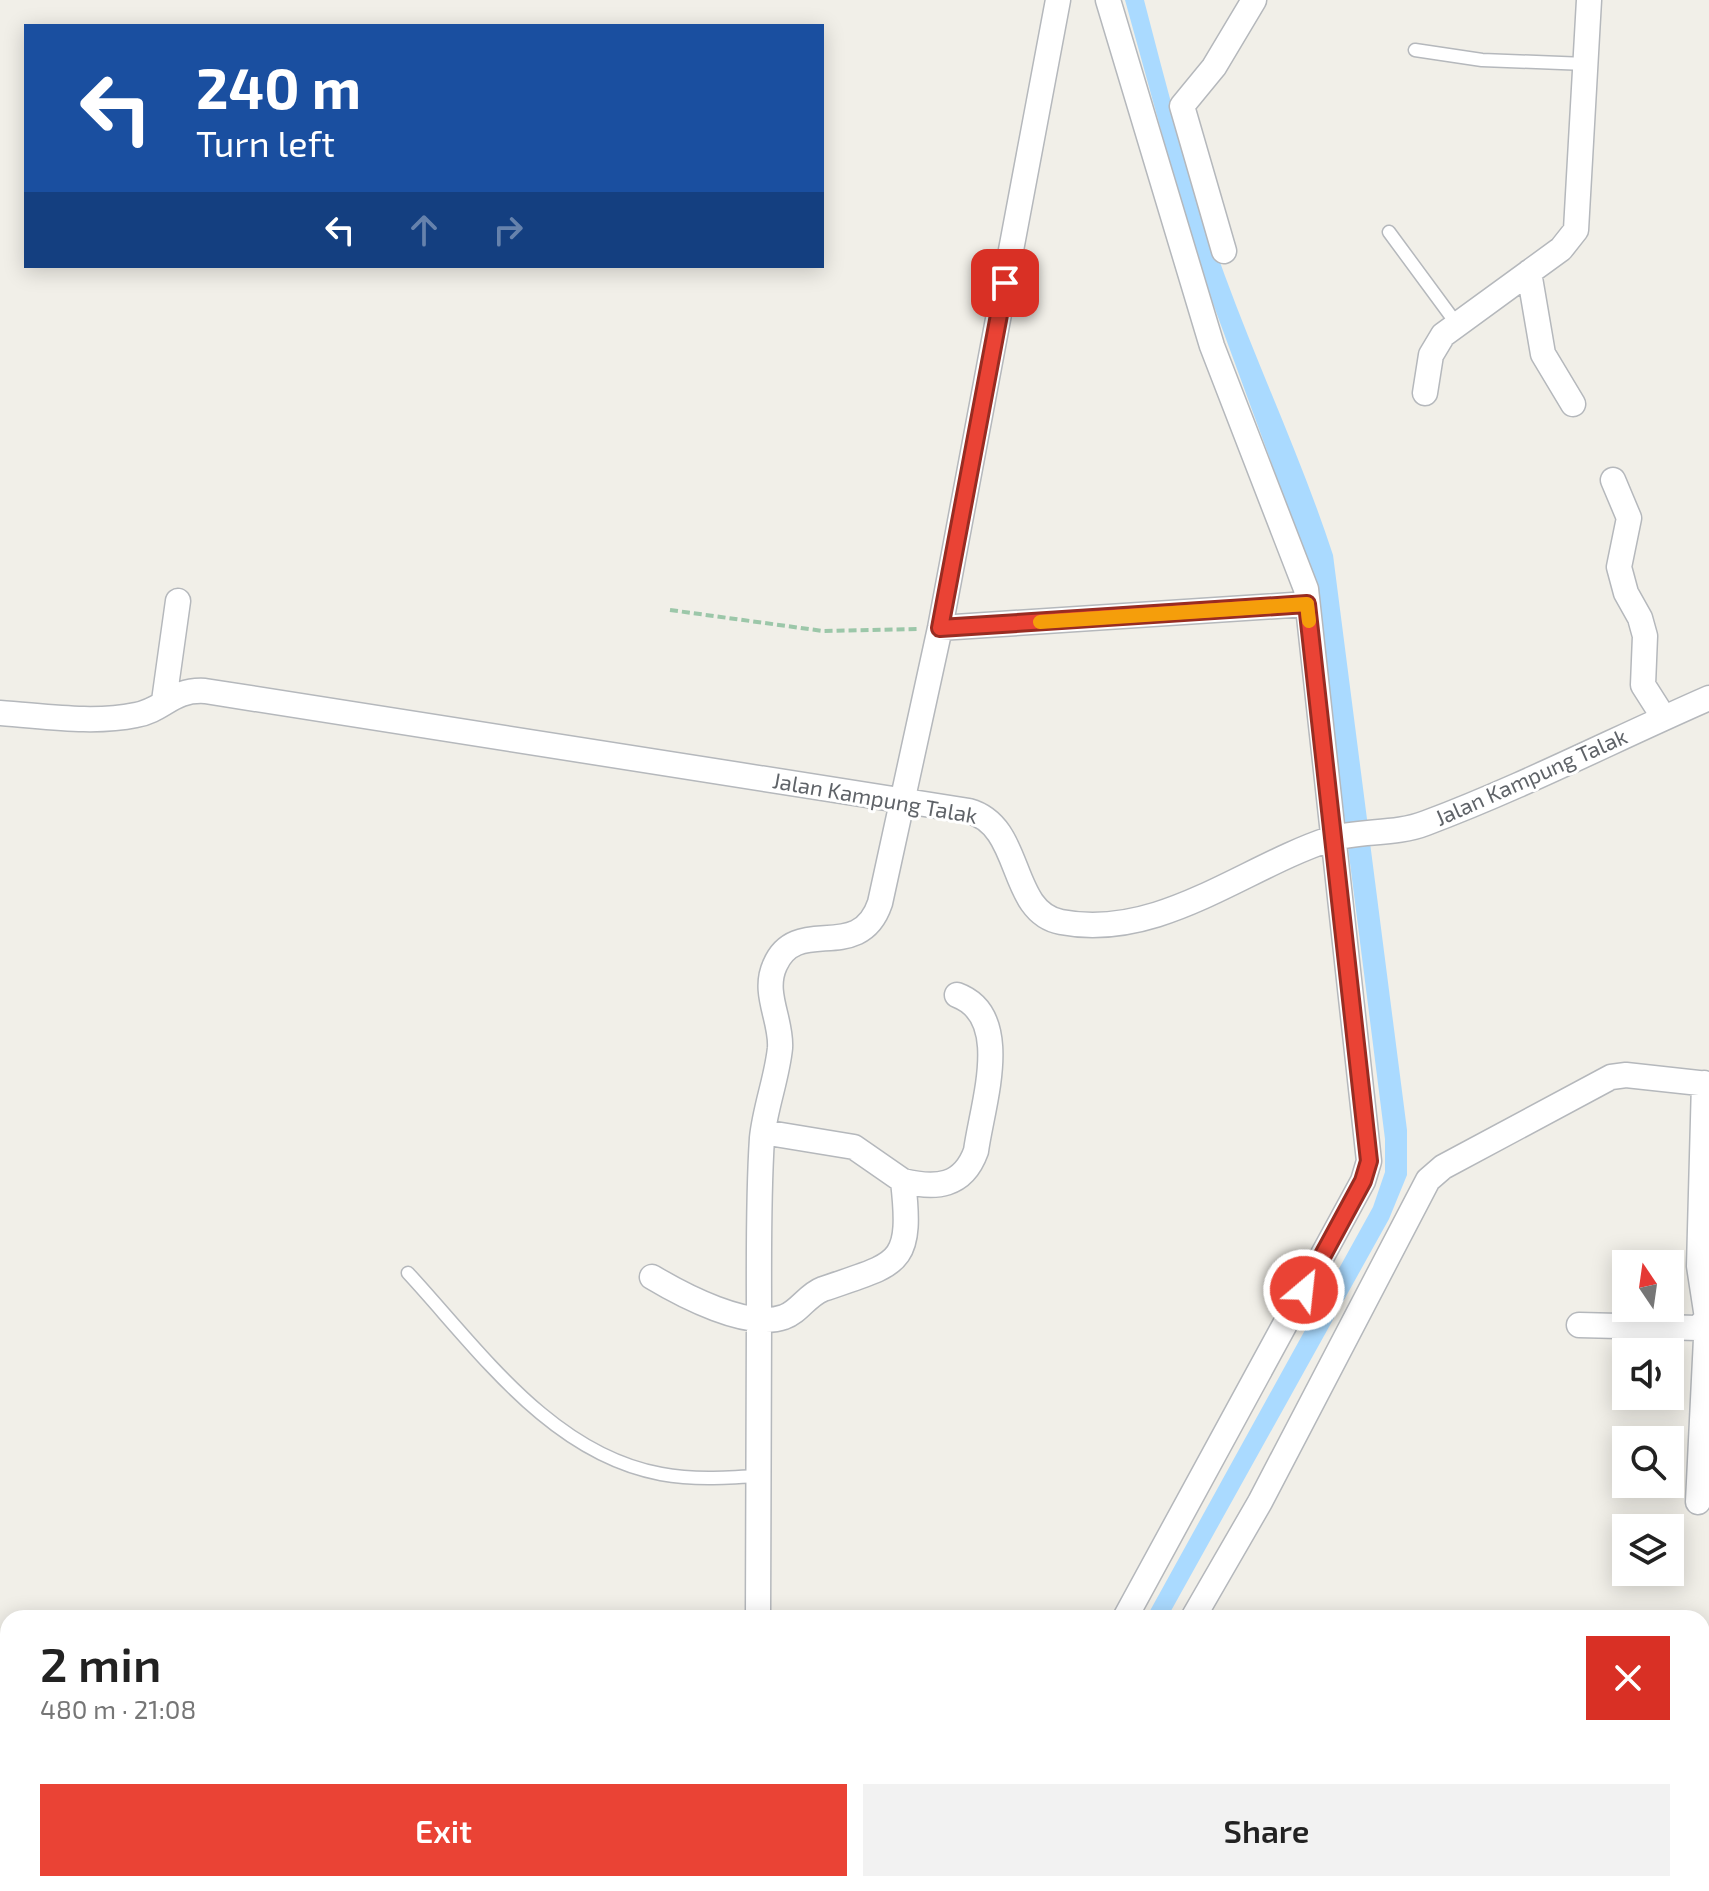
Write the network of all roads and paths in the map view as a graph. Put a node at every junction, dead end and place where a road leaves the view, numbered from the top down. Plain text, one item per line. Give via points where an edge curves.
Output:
1 (1058, 0) edge
2 (1108, 0) edge
3 (1254, 0) edge
4 (1589, 0) edge
5 (1415, 50) dead end
6 (1586, 64) junction
7 (1389, 232) dead end
8 (1224, 251) dead end
9 (1529, 272) junction
10 (1456, 323) junction
11 (1425, 393) dead end
12 (1573, 404) dead end
13 (1613, 480) dead end
14 (178, 601) dead end
15 (1307, 604) junction
16 (670, 610) dead end
17 (940, 628) junction
18 (1709, 698) edge
19 (164, 701) junction
20 (0, 713) edge
21 (1664, 718) junction
22 (901, 800) junction
23 (1336, 838) junction
24 (957, 995) dead end
25 (1707, 1084) edge
26 (763, 1132) junction
27 (903, 1181) junction
28 (408, 1273) dead end
29 (652, 1277) dead end
30 (759, 1318) junction
31 (1707, 1318) junction
32 (1579, 1325) dead end
33 (758, 1476) junction
34 (1698, 1502) dead end
35 (758, 1610) edge
36 (1129, 1610) edge
37 (1198, 1610) edge

1 - 17 street
2 - 15 street via 1212,346 1304,584
3 - 8 street via 1214,67 1182,106
4 - 6 street
5 - 6 lane via 1482,60
6 - 9 street via 1579,223 1567,244
7 - 10 lane
9 - 10 street
9 - 12 street via 1543,354
10 - 11 street via 1434,348
13 - 21 street via 1629,518 1619,567 1645,636 1643,685
14 - 19 street
15 - 17 street
15 - 23 street
16 - 17 path via 823,631
17 - 22 street
18 - 21 street, Jalan Kampung Talak
19 - 20 street, Jalan Kampung Talak via 140,715 102,720
19 - 22 street, Jalan Kampung Talak via 205,691
21 - 23 street, Jalan Kampung Talak via 1422,825
22 - 23 street, Jalan Kampung Talak via 986,817 1003,837 1034,906 1050,918 1070,923 1111,923 1156,913
22 - 26 street via 880,903 869,925 847,938 791,945 774,966 772,1007 780,1047
23 - 36 street via 1366,1175
24 - 27 street via 976,1006 990,1031 976,1151 953,1182 927,1187
25 - 31 street via 1699,1266
25 - 37 street via 1611,1077 1432,1175
26 - 27 street via 854,1147
26 - 30 street
27 - 30 street via 907,1234 894,1260 876,1272 812,1294 784,1317
28 - 33 lane via 529,1404 568,1435 611,1458 659,1474 708,1479
29 - 30 street via 698,1304
30 - 33 street
31 - 32 street via 1698,1328
31 - 34 street
33 - 35 street

